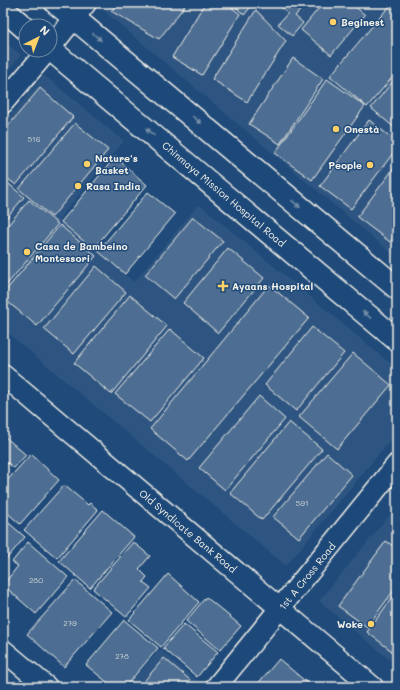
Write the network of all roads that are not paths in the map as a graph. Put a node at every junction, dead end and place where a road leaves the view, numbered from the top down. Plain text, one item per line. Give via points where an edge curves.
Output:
1 (56, 3) edge
2 (3, 9) edge
3 (80, 10) edge
4 (18, 22) edge
5 (58, 38) edge
6 (58, 57) edge
7 (41, 58) edge
8 (3, 103) edge
9 (397, 288) edge
10 (397, 340) edge
11 (3, 375) edge
12 (397, 464) edge
13 (280, 609) junction
14 (3, 650) edge
15 (47, 687) edge
16 (216, 687) edge
17 (373, 687) edge

1 - 3 main road
2 - 4 main road
3 - 5 street
3 -> 9 main road
10 -> 6 main road, Chinmaya Mission Hospital Road
7 - 8 street
11 - 13 street, Old Syndicate Bank Road
12 - 13 street, 1st A Cross Road
13 - 16 street, 1st A Cross Road
13 - 17 street, Old Syndicate Bank Road
14 - 15 street

